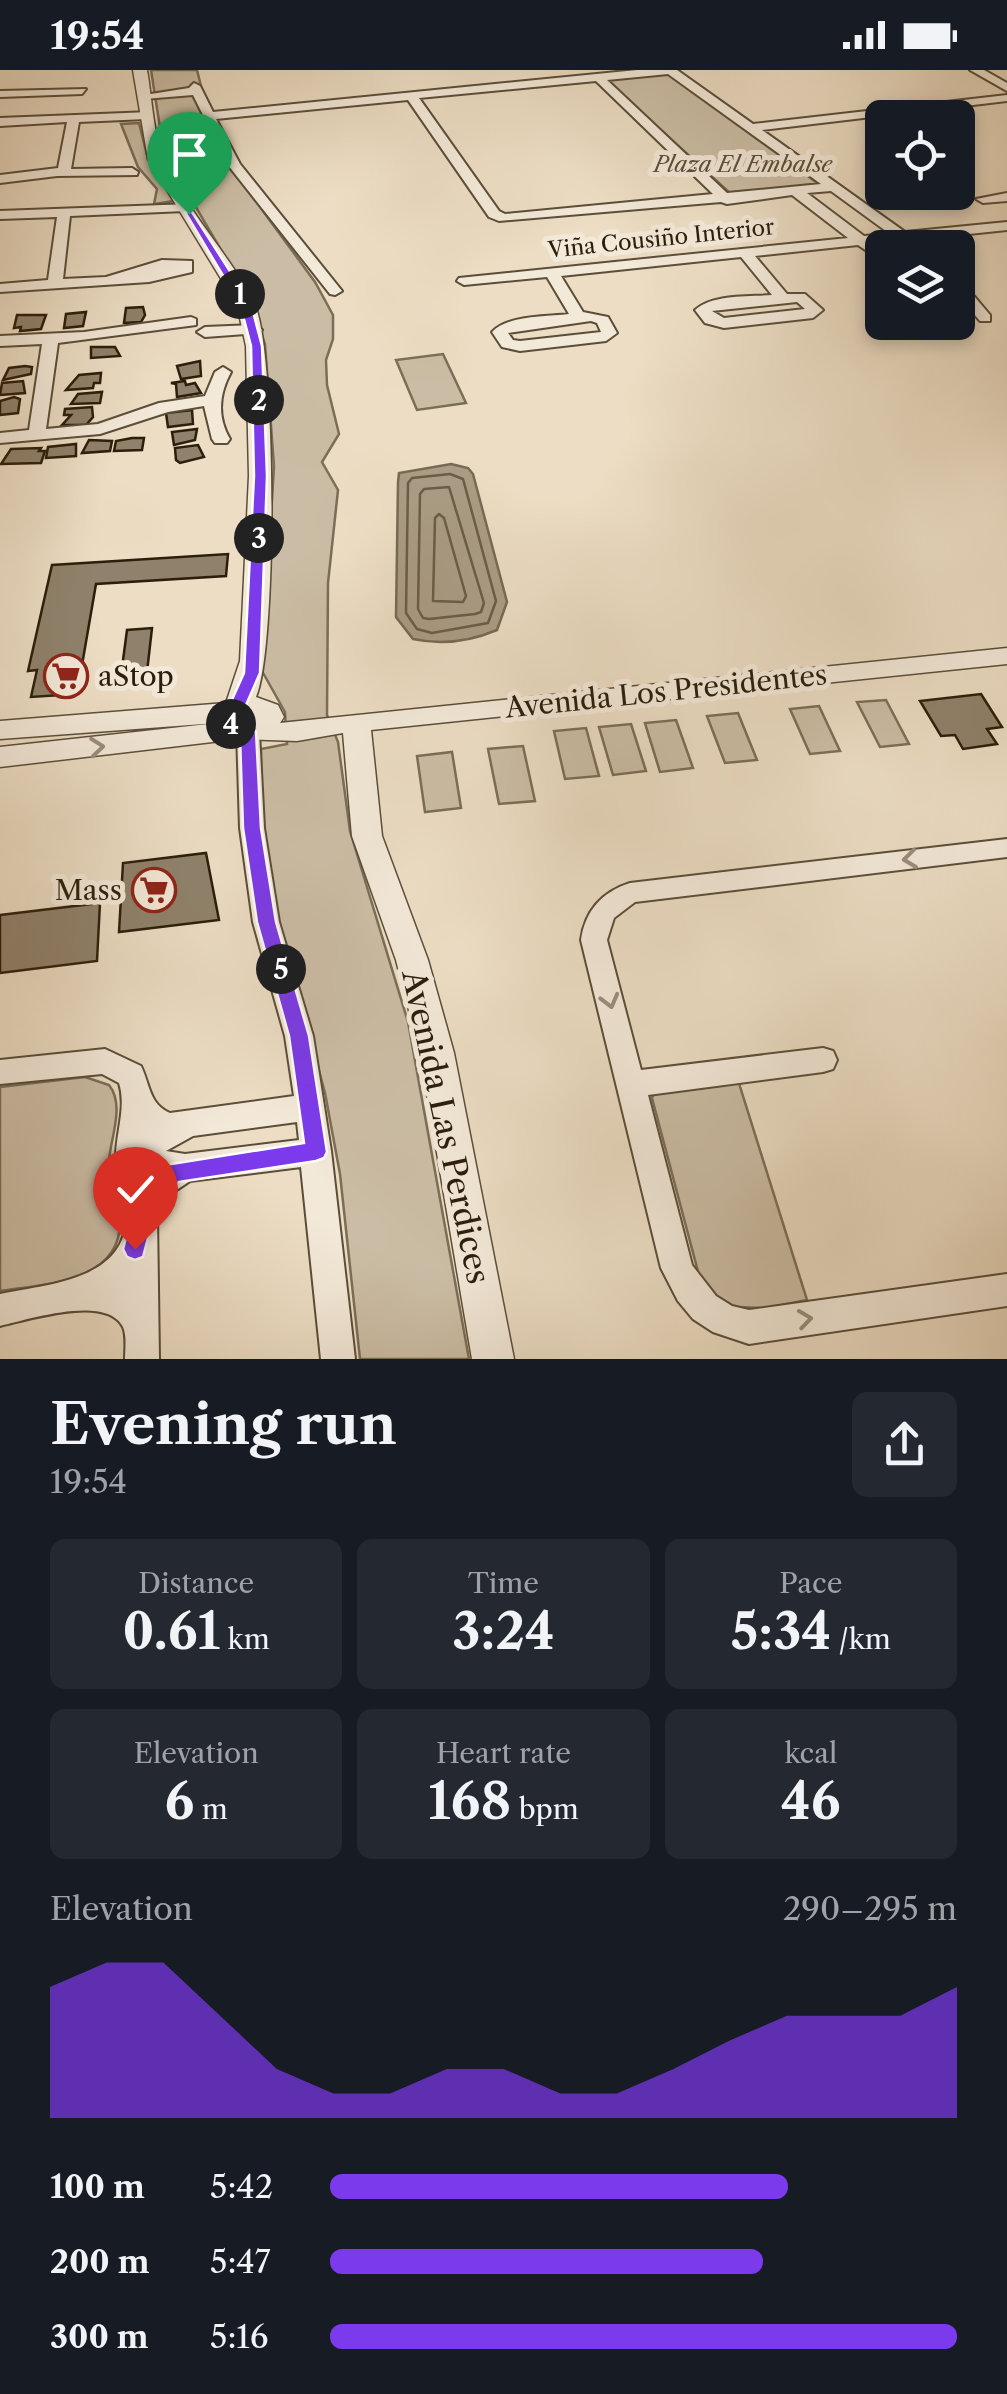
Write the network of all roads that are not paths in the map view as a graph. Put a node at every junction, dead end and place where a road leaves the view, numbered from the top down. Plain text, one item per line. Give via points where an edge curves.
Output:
1 (76, 70) edge
2 (140, 70) edge
3 (671, 70) edge
4 (976, 70) edge
5 (598, 78) junction
6 (1007, 88) edge
7 (0, 94) edge
8 (411, 96) junction
9 (1007, 98) edge
10 (142, 112) junction
11 (207, 116) junction
12 (77, 121) junction
13 (0, 122) edge
14 (752, 128) junction
15 (132, 172) dead end
16 (61, 173) junction
17 (0, 178) edge
18 (834, 187) junction
19 (796, 192) junction
20 (1007, 197) edge
21 (726, 200) junction
22 (983, 200) dead end
23 (187, 210) junction
24 (64, 214) junction
25 (0, 215) edge
26 (1007, 226) edge
27 (894, 230) edge
28 (965, 230) edge
29 (862, 242) junction
30 (865, 242) edge
31 (865, 244) edge
32 (744, 252) junction
33 (177, 257) dead end
34 (550, 272) junction
35 (464, 281) dead end
36 (55, 285) junction
37 (0, 288) edge
38 (335, 291) dead end
39 (782, 297) junction
40 (975, 306) edge
41 (579, 318) junction
42 (985, 318) dead end
43 (252, 324) junction
44 (51, 340) junction
45 (0, 341) edge
46 (222, 372) dead end
47 (212, 400) junction
48 (37, 432) junction
49 (0, 438) edge
50 (220, 440) dead end
51 (1007, 656) edge
52 (248, 718) junction
53 (341, 724) junction
54 (0, 730) edge
55 (0, 757) edge
56 (1007, 848) edge
57 (823, 1060) dead end
58 (0, 1072) edge
59 (632, 1084) junction
60 (138, 1103) junction
61 (310, 1108) junction
62 (184, 1126) junction
63 (316, 1152) junction
64 (131, 1160) junction
65 (185, 1168) junction
66 (141, 1224) junction
67 (1007, 1290) edge
68 (81, 1295) junction
69 (0, 1310) edge
70 (142, 1343) edge
71 (338, 1359) edge
72 (493, 1359) edge

1 - 7 street via 75,90
2 - 10 street
3 - 5 street
3 - 14 street
4 - 6 street
5 - 8 street
5 - 21 street
8 - 11 street
8 - 21 street via 494,214 504,218
9 - 14 street
10 - 11 street via 195,88
10 - 12 street
10 - 12 street
10 - 23 street via 156,159
11 - 38 street via 234,165
12 - 13 street
12 - 16 street
14 - 18 street
15 - 16 street
16 - 17 street
18 - 19 street
18 - 27 street
19 - 21 street
19 - 29 street
20 - 22 street
23 - 24 street
23 - 43 street
24 - 25 street
24 - 36 street
26 - 28 street, Viña Cousiño Interior
29 - 30 street, Viña Cousiño Interior
29 - 31 street
29 - 32 street, Viña Cousiño Interior
32 - 34 street, Viña Cousiño Interior
32 - 39 street
33 - 36 street via 107,281
34 - 35 street, Viña Cousiño Interior
34 - 41 street
36 - 37 street
39 - 39 street via 711,305 703,310 724,323 815,310 800,296
40 - 42 street
41 - 41 street via 506,327 500,332 508,344 520,346 609,332 598,318
43 - 44 street
43 - 52 street via 261,462
44 - 45 street
44 - 48 street
46 - 47 street
47 - 48 street via 165,406 100,429
47 - 50 street
48 - 49 street
51 - 53 street, Avenida Los Presidentes
52 - 53 street, Avenida Los Presidentes via 298,732
52 - 54 street, Avenida Los Presidentes
55 -> 52 street, Avenida Los Presidentes
52 - 61 street via 252,828 266,922 299,1036
53 - 72 street, Avenida Las Perdices via 367,836 437,1053
56 -> 59 street via 654,889 616,899 595,925 594,940
57 - 59 street
58 - 60 street via 105,1061 131,1075
59 -> 67 street via 677,1268 696,1300 720,1320 749,1327
60 - 62 street via 150,1118
60 - 64 street
61 - 62 street
61 - 63 street
62 - 64 street
63 - 65 street
63 - 71 street
64 - 65 street
64 - 66 street
65 - 66 street via 155,1187
66 - 68 street via 135,1249 111,1278
66 - 70 street
68 - 69 street
68 - 70 street via 123,1301

